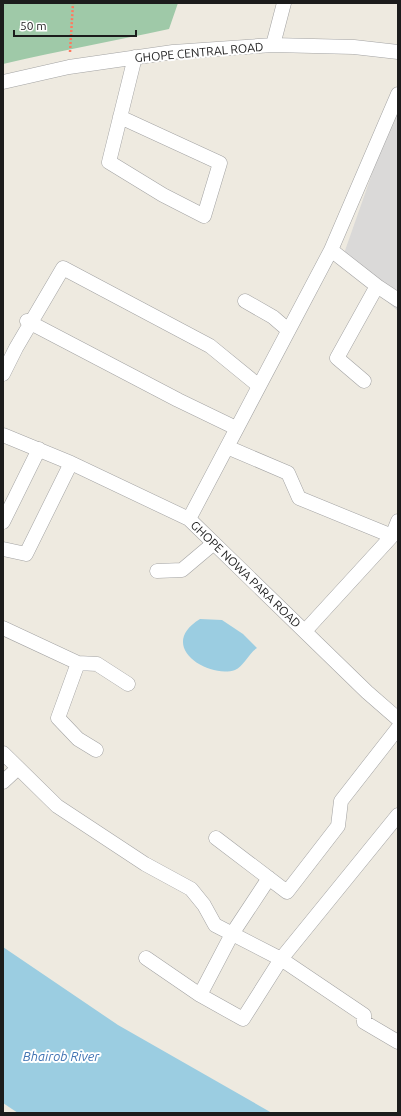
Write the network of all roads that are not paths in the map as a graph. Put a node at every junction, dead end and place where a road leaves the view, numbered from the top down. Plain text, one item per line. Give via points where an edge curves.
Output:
1 (284, 3) edge
2 (273, 45) junction
3 (398, 52) edge
4 (135, 57) junction
5 (3, 82) edge
6 (398, 94) edge
7 (120, 117) junction
8 (331, 250) junction
9 (377, 286) junction
10 (398, 300) edge
11 (245, 302) dead end
12 (27, 321) dead end
13 (288, 330) junction
14 (3, 374) edge
15 (364, 381) dead end
16 (259, 386) junction
17 (236, 428) junction
18 (3, 435) edge
19 (227, 447) junction
20 (39, 449) junction
21 (71, 462) junction
22 (189, 519) junction
23 (398, 521) edge
24 (3, 522) edge
25 (392, 536) junction
26 (214, 543) junction
27 (3, 548) edge
28 (157, 570) dead end
29 (3, 628) edge
30 (305, 631) junction
31 (78, 663) junction
32 (128, 684) dead end
33 (398, 719) edge
34 (398, 728) edge
35 (96, 750) dead end
36 (3, 753) edge
37 (18, 768) junction
38 (3, 782) edge
39 (398, 815) edge
40 (216, 838) dead end
41 (269, 878) junction
42 (232, 934) junction
43 (146, 958) dead end
44 (281, 959) junction
45 (200, 995) junction
46 (398, 1042) edge

1 - 2 street
2 - 3 street, GHOPE CENTRAL ROAD via 354,47
2 - 4 street, GHOPE CENTRAL ROAD
4 - 5 street, GHOPE CENTRAL ROAD via 69,67
4 - 7 street
6 - 8 street
7 - 7 street via 109,162 163,196 204,216 220,163
8 - 9 street
8 - 13 street
9 - 10 street
9 - 15 street via 337,358
11 - 13 street via 273,317
12 - 17 street
13 - 16 street
14 - 16 street via 63,268 210,346
16 - 17 street
17 - 19 street
18 - 20 street, GHOPE NOWA PARA ROAD
19 - 22 street
19 - 25 street via 288,473 299,498
20 - 21 street, GHOPE NOWA PARA ROAD
20 - 24 street
21 - 22 street, GHOPE NOWA PARA ROAD
21 - 27 street via 26,554
22 - 26 street, GHOPE NOWA PARA ROAD
23 - 25 street
25 - 30 street
26 - 28 street via 182,570
26 - 30 street, GHOPE NOWA PARA ROAD
29 - 31 street
30 - 33 street, GHOPE NOWA PARA ROAD
31 - 32 street via 97,664
31 - 35 street via 58,718 78,739
34 - 41 street via 341,801 338,826 287,892
36 - 37 street
37 - 38 street
37 - 42 street via 57,806 145,864 191,889 215,925
39 - 44 street
40 - 41 street
41 - 42 street
42 - 44 street
42 - 45 street
43 - 45 street
44 - 45 street via 243,1019
44 - 46 street via 364,1015 364,1022

